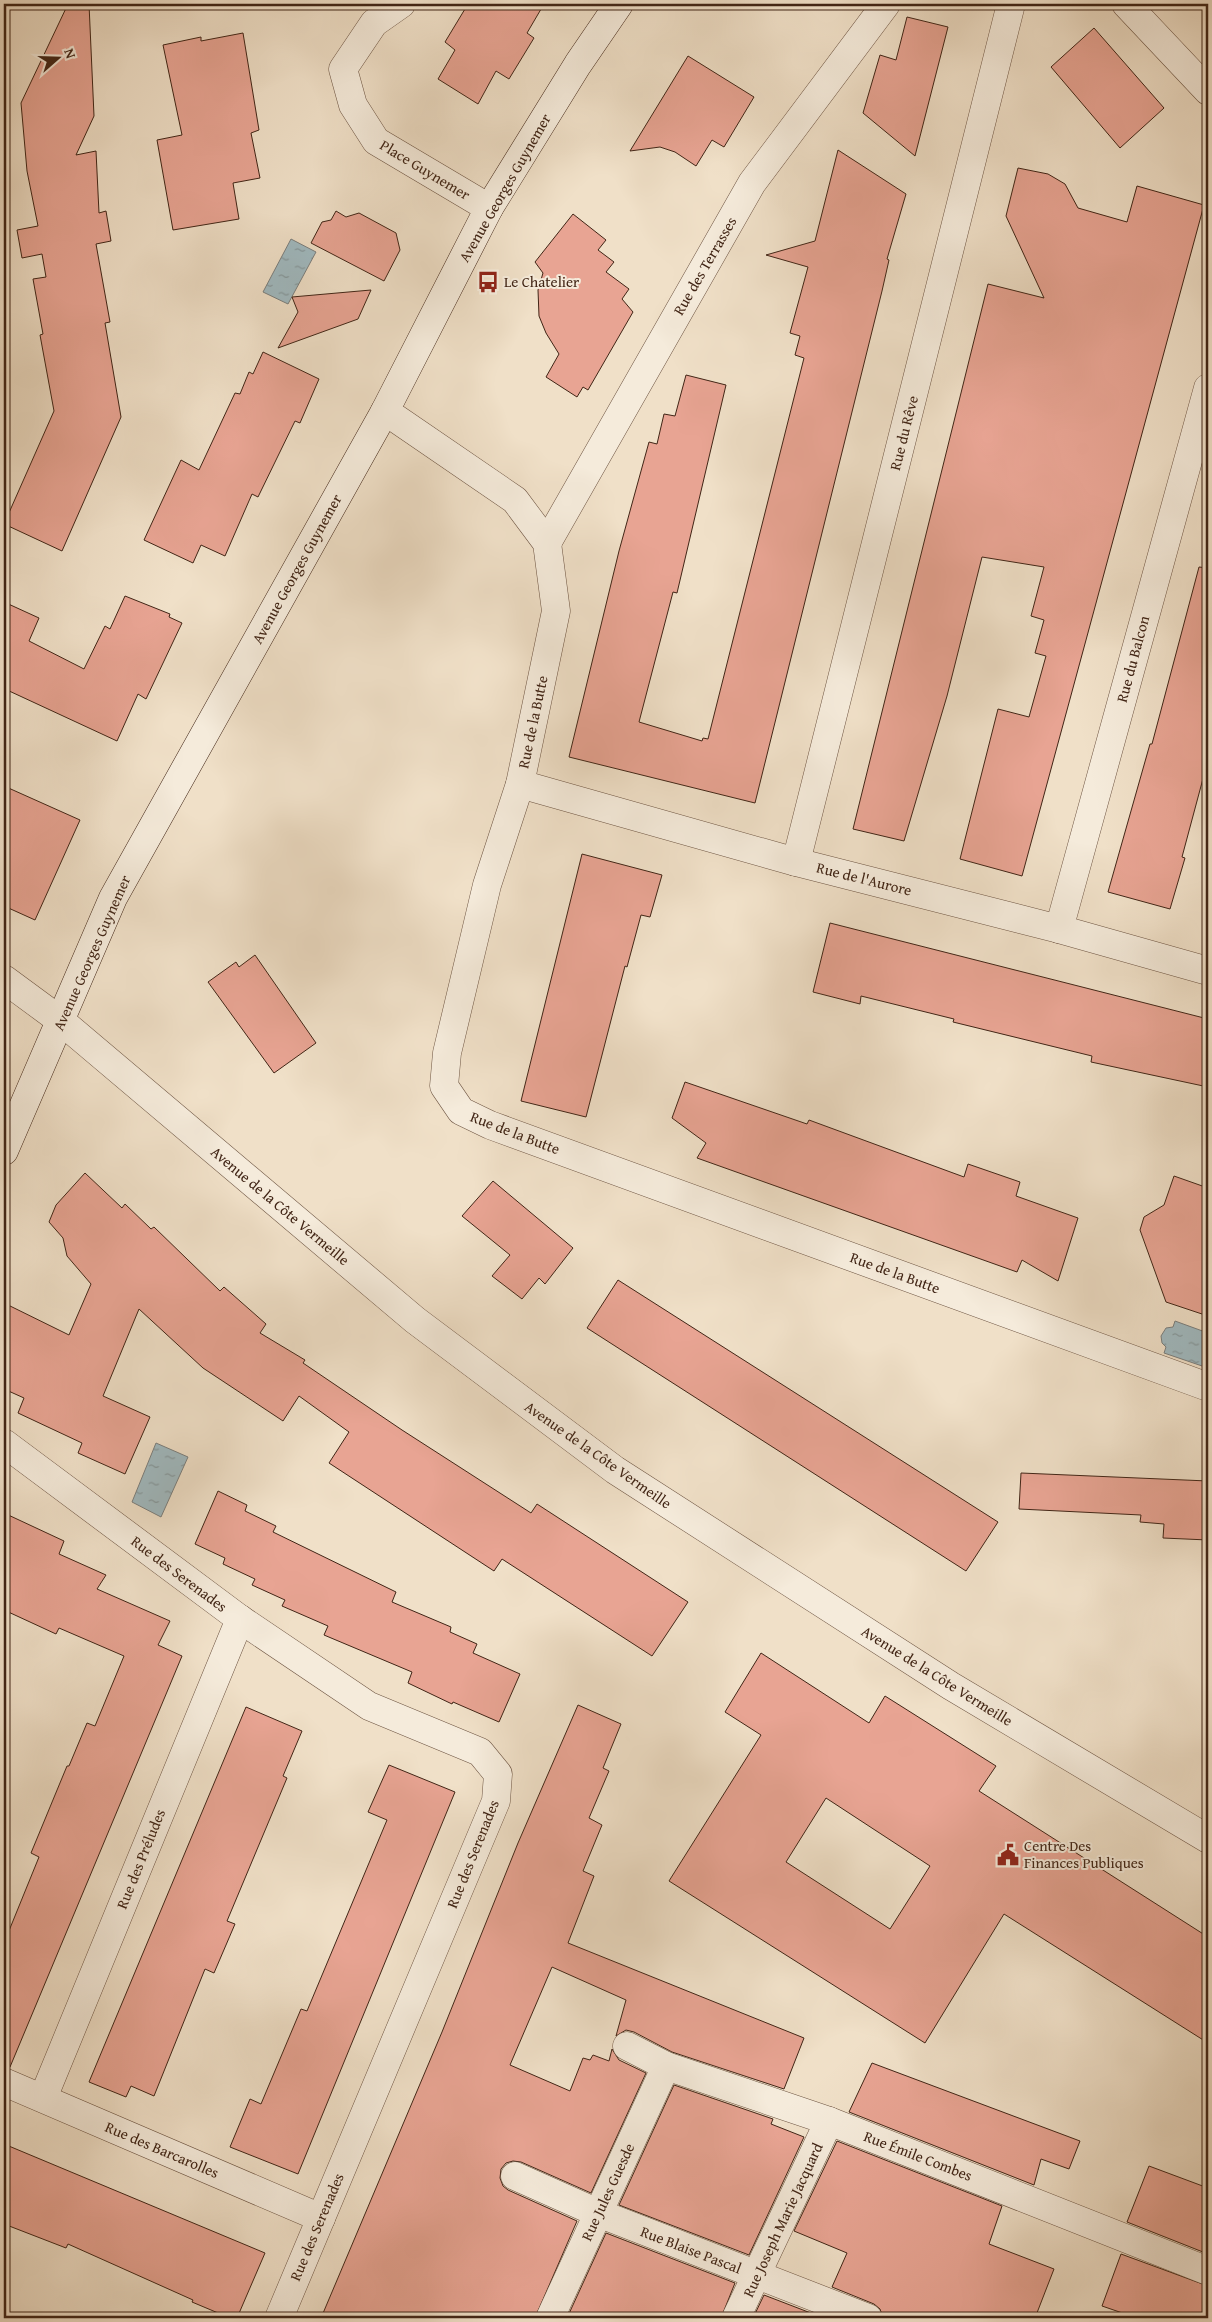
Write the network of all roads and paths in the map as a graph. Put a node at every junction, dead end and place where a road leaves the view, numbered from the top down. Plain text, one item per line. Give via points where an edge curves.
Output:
1 (400, 4) edge
2 (619, 4) edge
3 (886, 4) edge
4 (1011, 4) edge
5 (1126, 4) edge
6 (1208, 91) edge
7 (489, 208) junction
8 (1208, 388) edge
9 (385, 410) junction
10 (547, 543) junction
11 (520, 784) junction
12 (796, 862) junction
13 (1059, 929) junction
14 (1208, 971) edge
15 (4, 979) edge
16 (62, 1020) junction
17 (4, 1151) edge
18 (1208, 1387) edge
19 (4, 1443) edge
20 (240, 1619) junction
21 (1208, 1838) edge
22 (627, 2046) dead end
23 (666, 2066) junction
24 (4, 2082) edge
25 (43, 2098) junction
26 (829, 2122) junction
27 (515, 2176) dead end
28 (598, 2213) junction
29 (320, 2218) junction
30 (1208, 2270) edge
31 (757, 2276) junction
32 (279, 2318) edge
33 (550, 2318) edge
34 (736, 2318) edge
35 (868, 2318) edge

1 - 7 street, Place Guynemer via 374,23 343,68 352,105 376,141
2 - 7 street, Avenue Georges Guynemer
3 - 10 street, Rue des Terrasses via 752,183
4 - 12 street, Rue du Rêve
5 - 6 street
7 - 9 street, Avenue Georges Guynemer
8 - 13 street, Rue du Balcon
9 - 10 street, Rue de la Butte via 514,500
9 - 16 street, Avenue Georges Guynemer via 113,898
10 - 11 street, Rue de la Butte via 556,610
11 - 12 street, Rue de l'Aurore
11 - 18 street, Rue de la Butte via 487,885 447,1053 444,1086 461,1112
12 - 13 street, Rue de l'Aurore
13 - 14 street, Rue de l'Aurore
15 - 16 street, Avenue de la Côte Vermeille
16 - 17 street, Avenue Georges Guynemer
16 - 21 street, Avenue de la Côte Vermeille via 415,1320 614,1470 951,1686
19 - 20 street, Rue des Serenades
20 - 25 street, Rue des Préludes
20 - 29 street, Rue des Serenades via 369,1706 480,1752 498,1774 496,1801
22 - 23 street, Rue Émile Combes
23 - 26 street, Rue Émile Combes
23 - 28 street, Rue Jules Guesde
24 - 25 street, Rue des Barcarolles
25 - 29 street, Rue des Barcarolles
26 - 30 street, Rue Émile Combes
26 - 31 street, Rue Joseph Marie Jacquard
27 - 28 street, Rue Blaise Pascal
28 - 31 street, Rue Blaise Pascal
28 - 33 street, Rue Jules Guesde
29 - 32 street, Rue des Serenades
31 - 34 street, Rue Joseph Marie Jacquard
31 - 35 street, Rue Blaise Pascal

